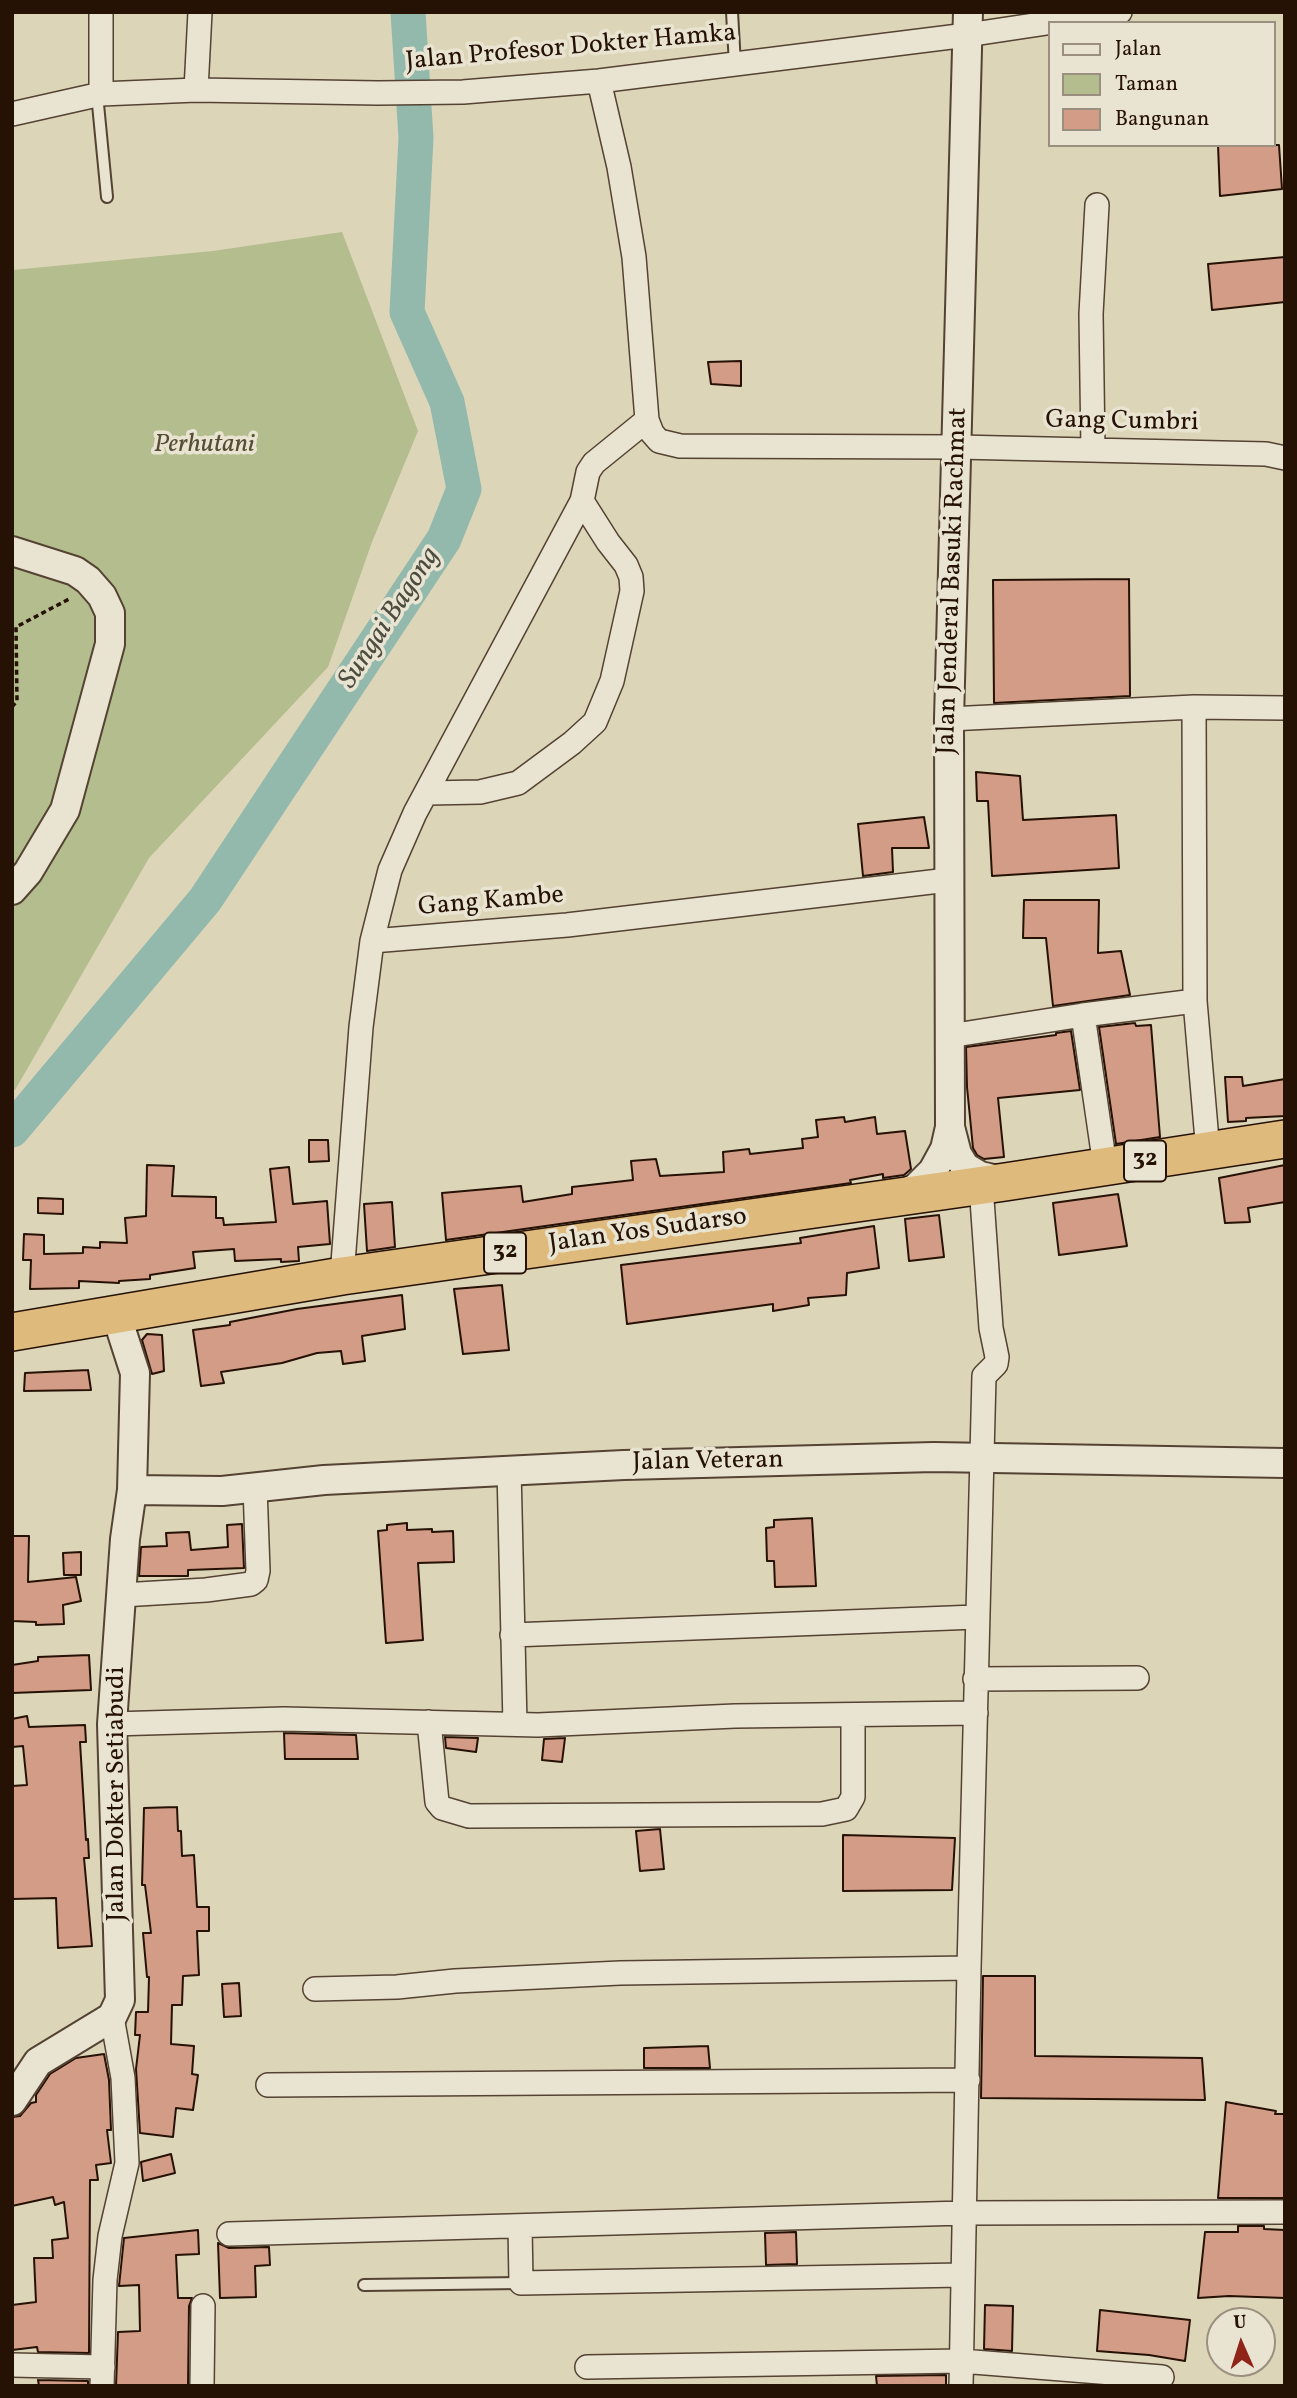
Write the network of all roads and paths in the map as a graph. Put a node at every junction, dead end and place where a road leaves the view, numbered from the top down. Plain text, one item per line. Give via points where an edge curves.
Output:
1 (101, 12) edge
2 (200, 12) edge
3 (732, 12) edge
4 (1120, 12) edge
5 (967, 23) edge
6 (736, 64) junction
7 (599, 80) junction
8 (196, 90) junction
9 (99, 94) junction
10 (12, 114) edge
11 (107, 197) dead end
12 (1097, 205) dead end
13 (647, 420) junction
14 (958, 447) junction
15 (1093, 450) junction
16 (1285, 458) edge
17 (582, 501) junction
18 (12, 551) edge
19 (95, 587) junction
20 (12, 707) edge
21 (1194, 707) junction
22 (1285, 708) edge
23 (949, 719) junction
24 (428, 793) junction
25 (948, 880) junction
26 (12, 890) edge
27 (372, 941) junction
28 (1195, 1000) junction
29 (1083, 1015) junction
30 (949, 1037) junction
31 (950, 1128) junction
32 (1285, 1139) edge
33 (1208, 1152) junction
34 (1105, 1166) junction
35 (993, 1184) junction
36 (895, 1197) junction
37 (342, 1276) junction
38 (116, 1314) junction
39 (12, 1332) edge
40 (981, 1459) junction
41 (1285, 1464) edge
42 (509, 1469) junction
43 (255, 1487) junction
44 (132, 1490) junction
45 (122, 1595) junction
46 (976, 1617) junction
47 (512, 1635) junction
48 (1137, 1678) dead end
49 (975, 1679) junction
50 (976, 1713) junction
51 (853, 1714) junction
52 (429, 1722) junction
53 (112, 1724) junction
54 (515, 1724) junction
55 (969, 1968) junction
56 (315, 1989) dead end
57 (112, 2017) junction
58 (968, 2080) junction
59 (268, 2085) dead end
60 (12, 2101) edge
61 (1285, 2212) edge
62 (963, 2213) junction
63 (520, 2225) junction
64 (229, 2234) dead end
65 (962, 2275) junction
66 (522, 2283) junction
67 (364, 2285) dead end
68 (203, 2306) dead end
69 (961, 2361) junction
70 (12, 2365) edge
71 (587, 2367) dead end
72 (103, 2377) edge
73 (1162, 2377) dead end
74 (202, 2386) edge
75 (961, 2386) edge

1 - 9 street
2 - 8 street
3 - 6 lane
4 - 5 street, Jalan Profesor Dokter Hamka
5 - 6 street, Jalan Profesor Dokter Hamka
5 - 14 street, Jalan Jenderal Basuki Rachmat
6 - 7 street, Jalan Profesor Dokter Hamka
7 - 8 street, Jalan Profesor Dokter Hamka via 463,92
7 - 13 street via 634,257
8 - 9 street, Jalan Profesor Dokter Hamka
9 - 10 street, Jalan Profesor Dokter Hamka
9 - 11 lane
12 - 15 street via 1091,314
13 - 14 street, Gang Cumbri via 659,441 680,446
13 - 17 street via 594,463
14 - 15 street, Gang Cumbri
14 - 23 street, Jalan Jenderal Basuki Rachmat
15 - 16 street, Gang Cumbri
17 - 24 street
17 - 24 street via 626,565 632,591 612,681 595,722 518,783 480,792
18 - 19 street via 75,571
19 - 20 path via 16,627 17,701
19 - 26 street via 110,612 110,644 65,810
21 - 22 street
21 - 23 street
21 - 28 street
23 - 25 street, Jalan Jenderal Basuki Rachmat
24 - 27 street via 390,870
25 - 27 street, Gang Kambe via 567,925
25 - 30 street, Jalan Jenderal Basuki Rachmat
27 - 37 street via 360,1027
28 - 29 street
28 - 33 street
29 - 30 street
29 - 34 street
30 - 31 street, Jalan Jenderal Basuki Rachmat
31 - 35 street via 965,1167
31 - 36 street via 933,1171 916,1188
32 - 33 highway, Jalan Yos Sudarso / 32
33 - 34 highway, Jalan Yos Sudarso / 32
34 - 35 highway, Jalan Yos Sudarso / 32
35 - 36 highway, Jalan Yos Sudarso / 32
35 - 40 street via 991,1328 997,1357 984,1376
36 - 37 highway, Jalan Yos Sudarso / 32
37 - 38 highway, Jalan Yos Sudarso / 32
38 - 39 highway, Jalan Yos Sudarso / 32
38 - 44 street, Jalan Dokter Setiabudi via 135,1373
40 - 41 street, Jalan Veteran
40 - 42 street, Jalan Veteran
40 - 46 street
42 - 43 street, Jalan Veteran
42 - 47 street
43 - 44 street, Jalan Veteran
43 - 45 street via 256,1580 206,1590
44 - 45 street, Jalan Dokter Setiabudi
45 - 53 street, Jalan Dokter Setiabudi
46 - 47 street
46 - 49 street
47 - 54 street
48 - 49 street
49 - 50 street
50 - 51 street
50 - 55 street
51 - 52 street via 852,1797 846,1809 822,1814 469,1816 437,1802
51 - 54 street
52 - 53 street via 284,1719
52 - 54 street
53 - 57 street, Jalan Dokter Setiabudi via 120,2000
55 - 56 street via 620,1973
55 - 58 street
57 - 60 street via 38,2062
57 - 72 street via 123,2078 127,2163 105,2280
58 - 59 street
58 - 62 street
61 - 62 street
62 - 63 street
62 - 65 street
63 - 64 street
63 - 66 street
65 - 66 street
65 - 69 street
66 - 67 lane
68 - 74 street
69 - 71 street
69 - 73 street
69 - 75 street
70 - 72 street

